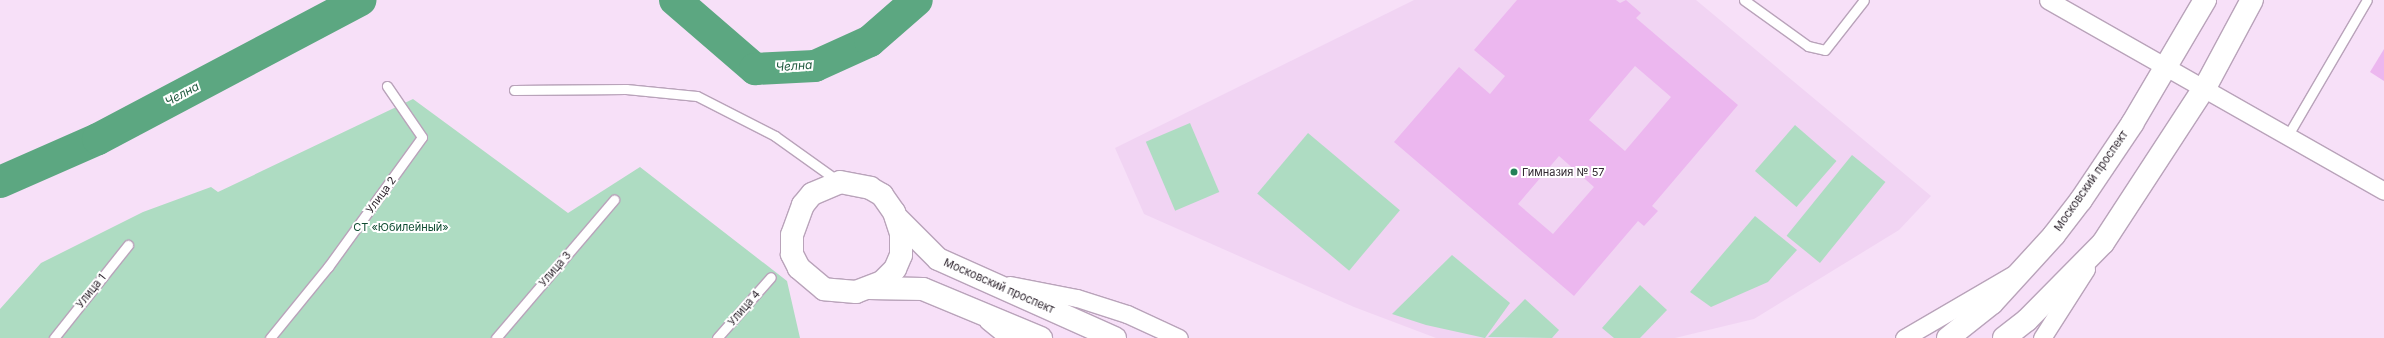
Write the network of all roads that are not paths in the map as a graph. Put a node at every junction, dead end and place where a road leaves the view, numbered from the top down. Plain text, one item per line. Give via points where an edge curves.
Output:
1 (1744, 0) edge
2 (1864, 0) edge
3 (2048, 0) edge
4 (2252, 0) edge
5 (2367, 0) edge
6 (2203, 2) edge
7 (2167, 66) junction
8 (387, 86) dead end
9 (2204, 88) junction
10 (514, 90) dead end
11 (2288, 135) junction
12 (840, 182) junction
13 (2384, 191) edge
14 (614, 200) dead end
15 (896, 217) junction
16 (2103, 243) junction
17 (128, 245) dead end
18 (2021, 270) junction
19 (771, 277) dead end
20 (987, 281) junction
21 (869, 288) junction
22 (972, 308) junction
23 (54, 338) edge
24 (270, 338) edge
25 (496, 338) edge
26 (717, 338) edge
27 (1009, 338) edge
28 (1041, 338) edge
29 (1115, 338) edge
30 (1179, 338) edge
31 (1904, 338) edge
32 (1948, 338) edge
33 (2004, 338) edge
34 (2042, 338) edge

1 - 2 lane via 1808,46 1825,50
3 - 7 street
4 - 9 main road
5 - 11 lane
6 - 7 main road, Московский проспект
7 - 9 street
7 - 18 main road, Московский проспект via 2089,189 2054,235
8 - 24 lane, Улица 2 via 422,137 328,267
9 - 11 street
9 - 16 main road
10 - 12 lane via 626,89 697,96 775,136
11 - 13 street
12 - 15 main road, Московский проспект via 870,188 882,196
12 - 21 main road, Московский проспект via 812,194 803,205 792,235 792,254 799,268 824,289 856,292
14 - 25 lane, Улица 3
15 - 20 main road, Московский проспект via 938,259
15 - 21 main road, Московский проспект via 901,233 901,255 891,274
16 - 33 main road via 2027,320
16 - 34 street
17 - 23 lane, Улица 1
18 - 31 street
18 - 32 main road, Московский проспект via 1992,303
19 - 26 lane, Улица 4
20 - 29 main road, Московский проспект
20 - 30 street via 1077,298 1127,314
21 - 22 main road, Московский проспект via 923,289
22 - 27 street
22 - 28 main road, Московский проспект

